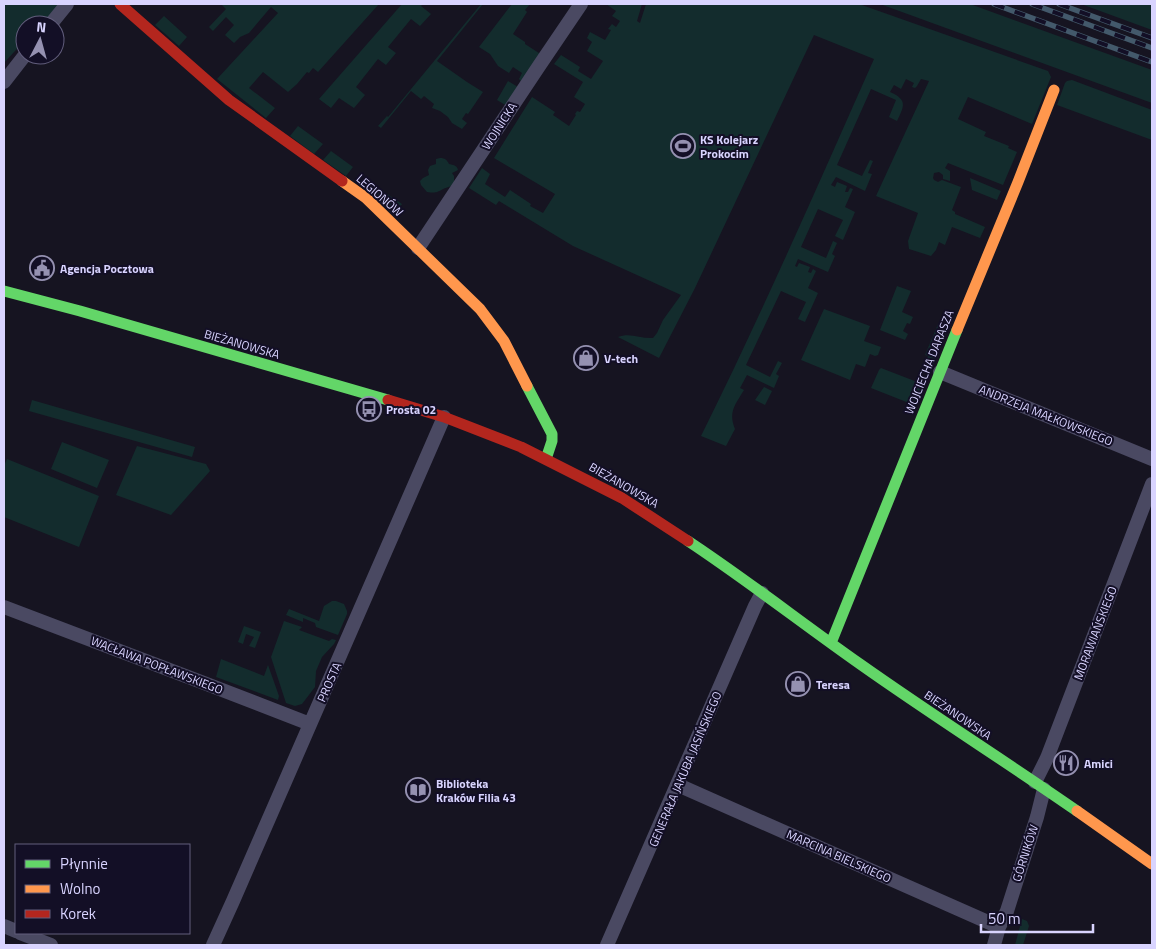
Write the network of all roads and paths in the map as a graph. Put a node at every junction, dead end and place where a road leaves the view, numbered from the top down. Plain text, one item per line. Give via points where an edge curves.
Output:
1 (67, 4) edge
2 (120, 4) edge
3 (581, 4) edge
4 (58, 15) edge
5 (17, 65) edge
6 (4, 82) edge
7 (1054, 90) dead end
8 (418, 248) junction
9 (4, 290) edge
10 (940, 372) junction
11 (444, 418) junction
12 (1152, 458) edge
13 (546, 460) junction
14 (1152, 484) edge
15 (762, 592) junction
16 (4, 607) edge
17 (831, 643) junction
18 (310, 724) junction
19 (678, 785) junction
20 (1040, 786) junction
21 (1152, 864) edge
22 (999, 927) junction
23 (23, 934) edge
24 (52, 945) edge
25 (213, 945) edge
26 (607, 945) edge
27 (994, 945) edge

1 - 4 street
2 - 8 street, LEGIONÓW via 229,100 366,198
3 - 8 street, WOJNICKA
5 - 6 street
7 - 10 street, WOJCIECHA DARASZA
8 - 13 street, LEGIONÓW via 480,309 504,341 552,434
9 - 11 street, BIEŻANOWSKA
10 - 12 street, ANDRZEJA MAŁKOWSKIEGO
10 - 17 street, WOJCIECHA DARASZA
11 - 13 street, BIEŻANOWSKA
11 - 18 street, PROSTA
13 - 15 street, BIEŻANOWSKA via 651,516
14 - 20 street, MORAWIAŃSKIEGO via 1046,758
15 - 17 street, BIEŻANOWSKA
15 - 19 street, GENERAŁA JAKUBA JASIŃSKIEGO
16 - 18 street, WACŁAWA POPŁAWSKIEGO
17 - 20 street, BIEŻANOWSKA
18 - 25 street, PROSTA
19 - 22 street, MARCINA BIELSKIEGO
19 - 26 street, GENERAŁA JAKUBA JASIŃSKIEGO
20 - 21 street, BIEŻANOWSKA
20 - 22 street, GÓRNIKÓW via 1037,817
22 - 27 street, GÓRNIKÓW
23 - 24 street

